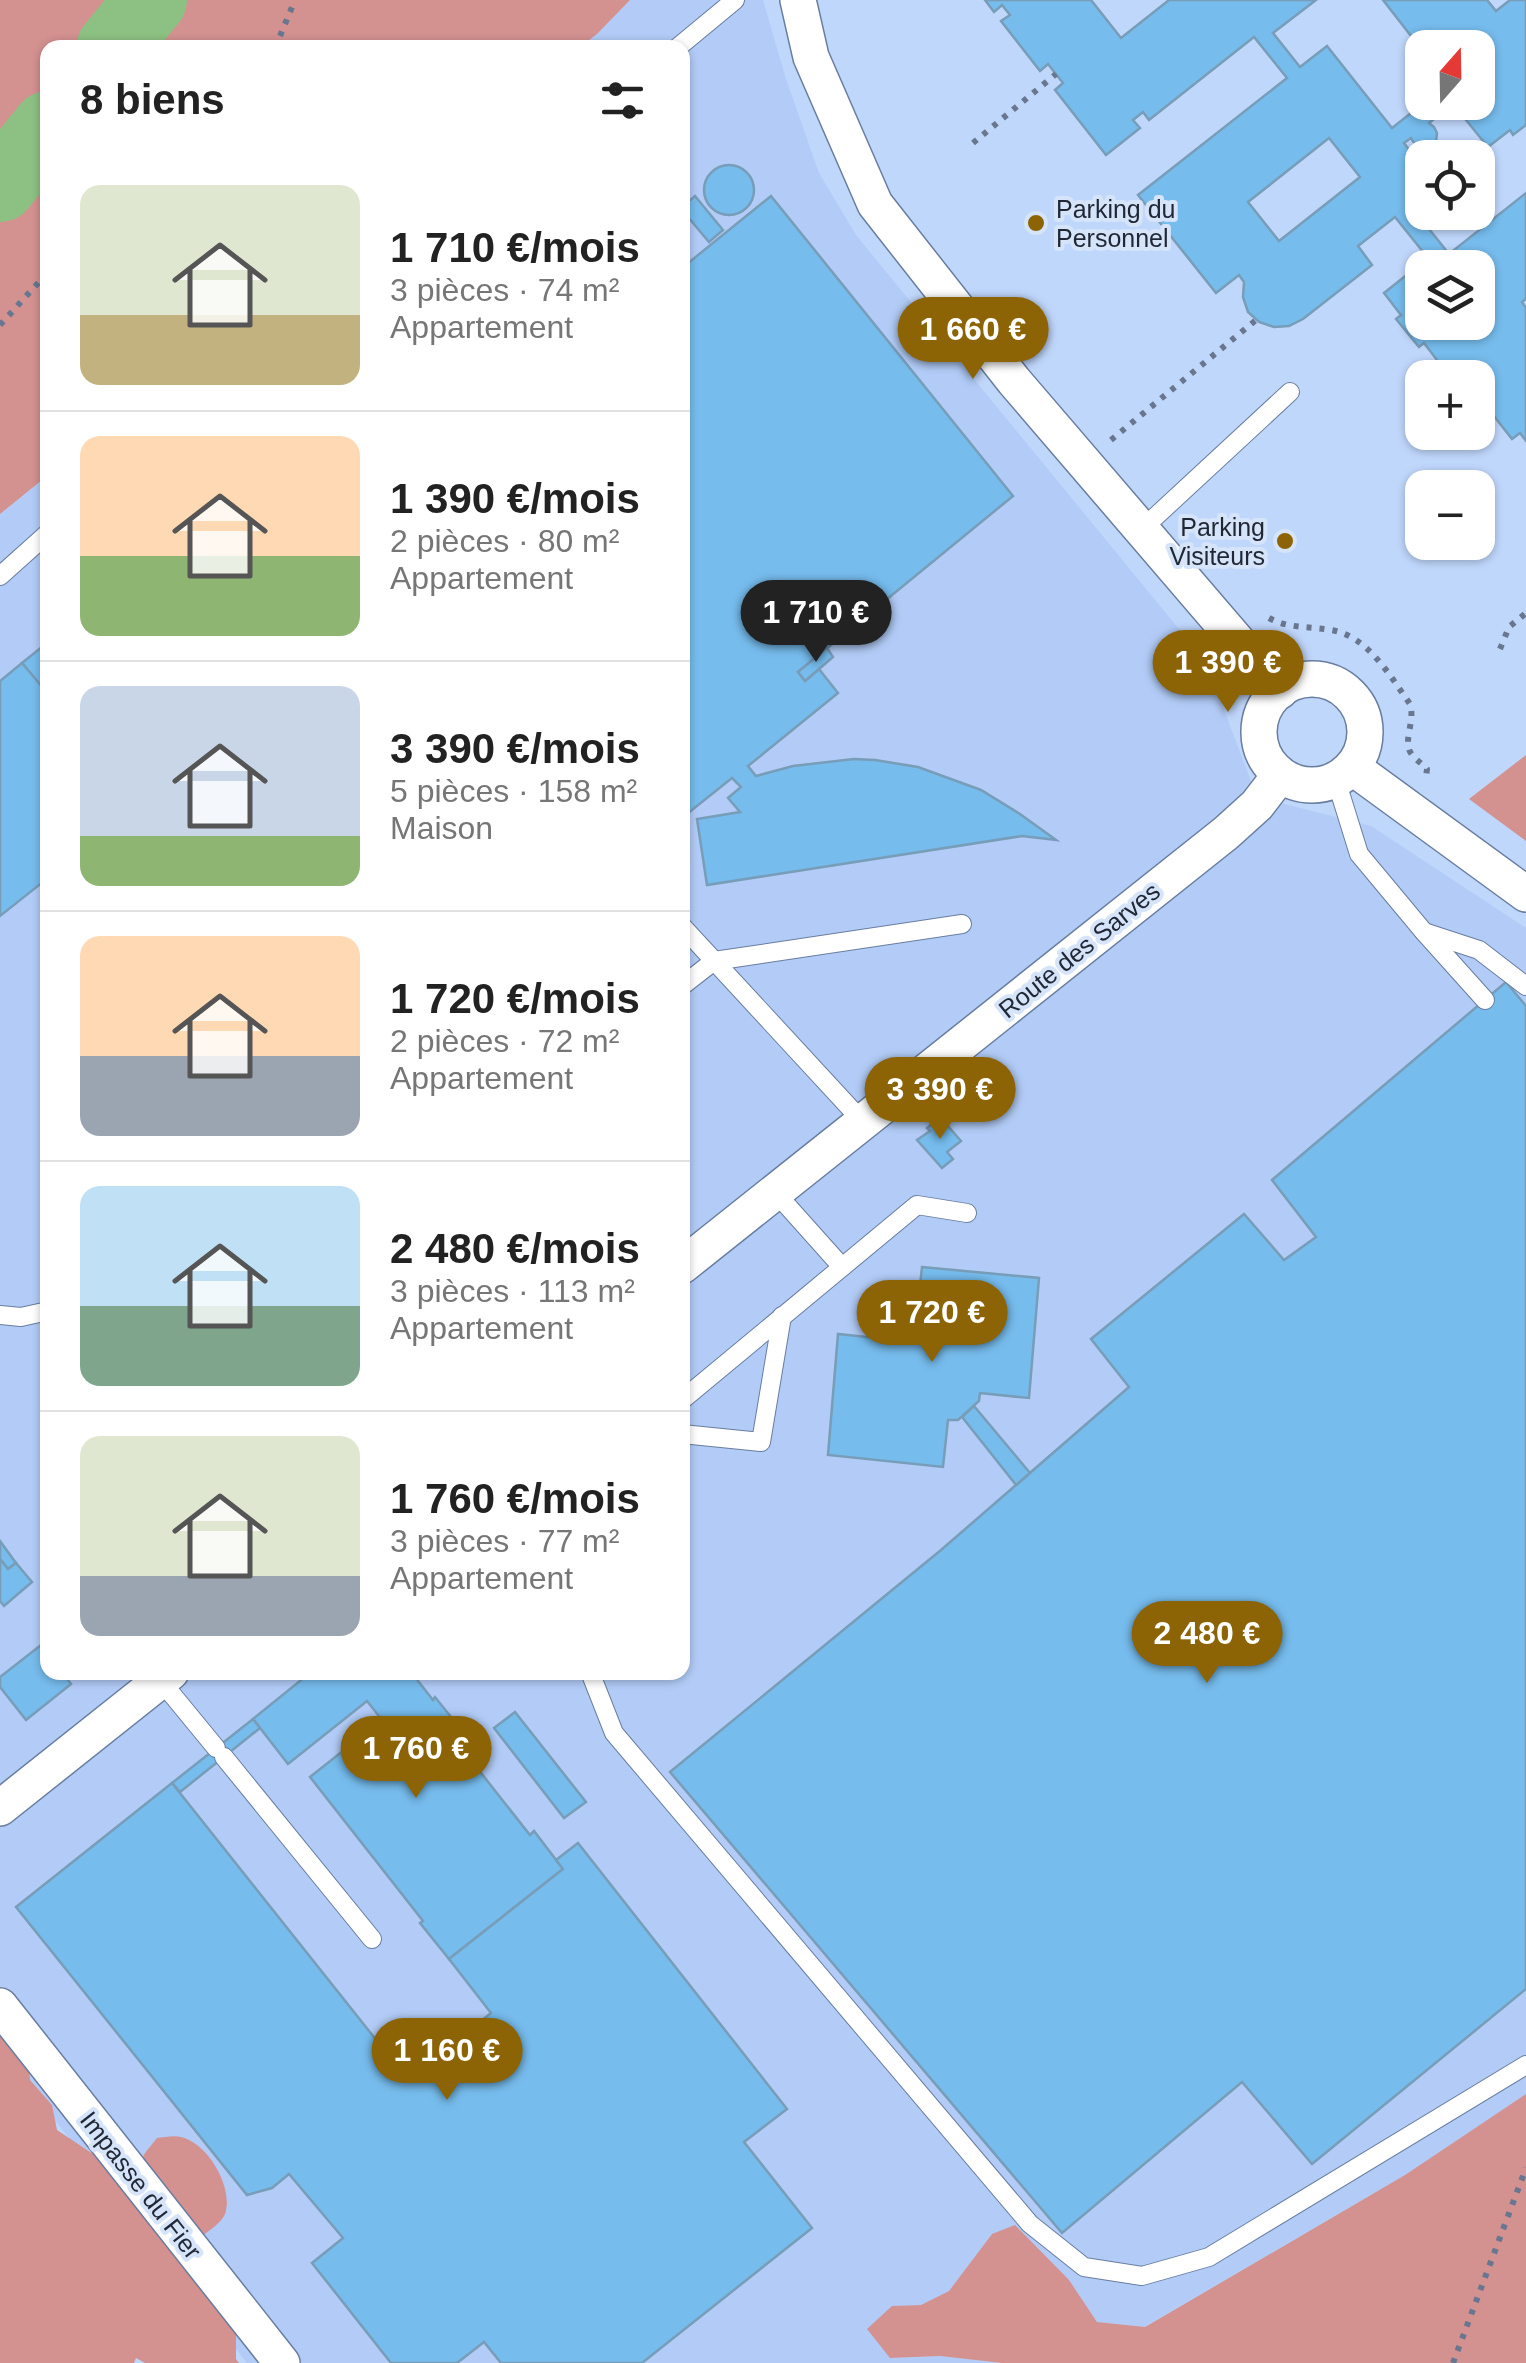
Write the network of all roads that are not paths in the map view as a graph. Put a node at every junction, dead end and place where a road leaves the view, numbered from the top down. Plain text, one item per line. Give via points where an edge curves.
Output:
1 (735, 0) edge
2 (798, 0) edge
3 (687, 40) edge
4 (1290, 392) dead end
5 (1141, 530) junction
6 (40, 539) edge
7 (0, 576) edge
8 (1280, 691) junction
9 (1344, 773) junction
10 (1280, 775) junction
11 (1526, 894) edge
12 (962, 924) dead end
13 (1424, 932) junction
14 (690, 935) edge
15 (714, 961) junction
16 (690, 980) edge
17 (1526, 986) edge
18 (1485, 1000) dead end
19 (863, 1122) junction
20 (775, 1192) junction
21 (967, 1213) dead end
22 (690, 1260) edge
23 (842, 1267) junction
24 (40, 1312) edge
25 (0, 1316) edge
26 (782, 1316) junction
27 (690, 1393) edge
28 (690, 1435) edge
29 (162, 1680) edge
30 (168, 1680) edge
31 (593, 1680) edge
32 (0, 1808) edge
33 (372, 1939) dead end
34 (0, 2006) edge
35 (1526, 2064) edge
36 (282, 2363) edge

1 - 3 lane
2 - 5 street via 812,57 875,204
4 - 5 lane
5 - 8 street
6 - 7 lane
8 - 9 street via 1322,680 1353,698 1365,731 1360,754
8 - 10 street via 1264,708 1259,734 1264,756
9 - 10 street via 1313,786
9 - 11 street via 1408,808
9 - 13 lane via 1359,854
10 - 19 street, Route des Sarves via 1226,833
12 - 15 lane
13 - 17 lane via 1479,950
13 - 18 lane
14 - 15 lane
15 - 16 lane
15 - 19 lane
19 - 20 street, Route des Sarves
20 - 22 street, Route des Sarves
20 - 23 lane
21 - 23 lane via 917,1204
23 - 26 lane
24 - 25 lane
26 - 27 lane
26 - 28 lane via 762,1442
29 - 32 street
30 - 33 lane
31 - 35 lane via 614,1733 1030,2224 1084,2267 1142,2276 1208,2257
34 - 36 street, Impasse du Fier

